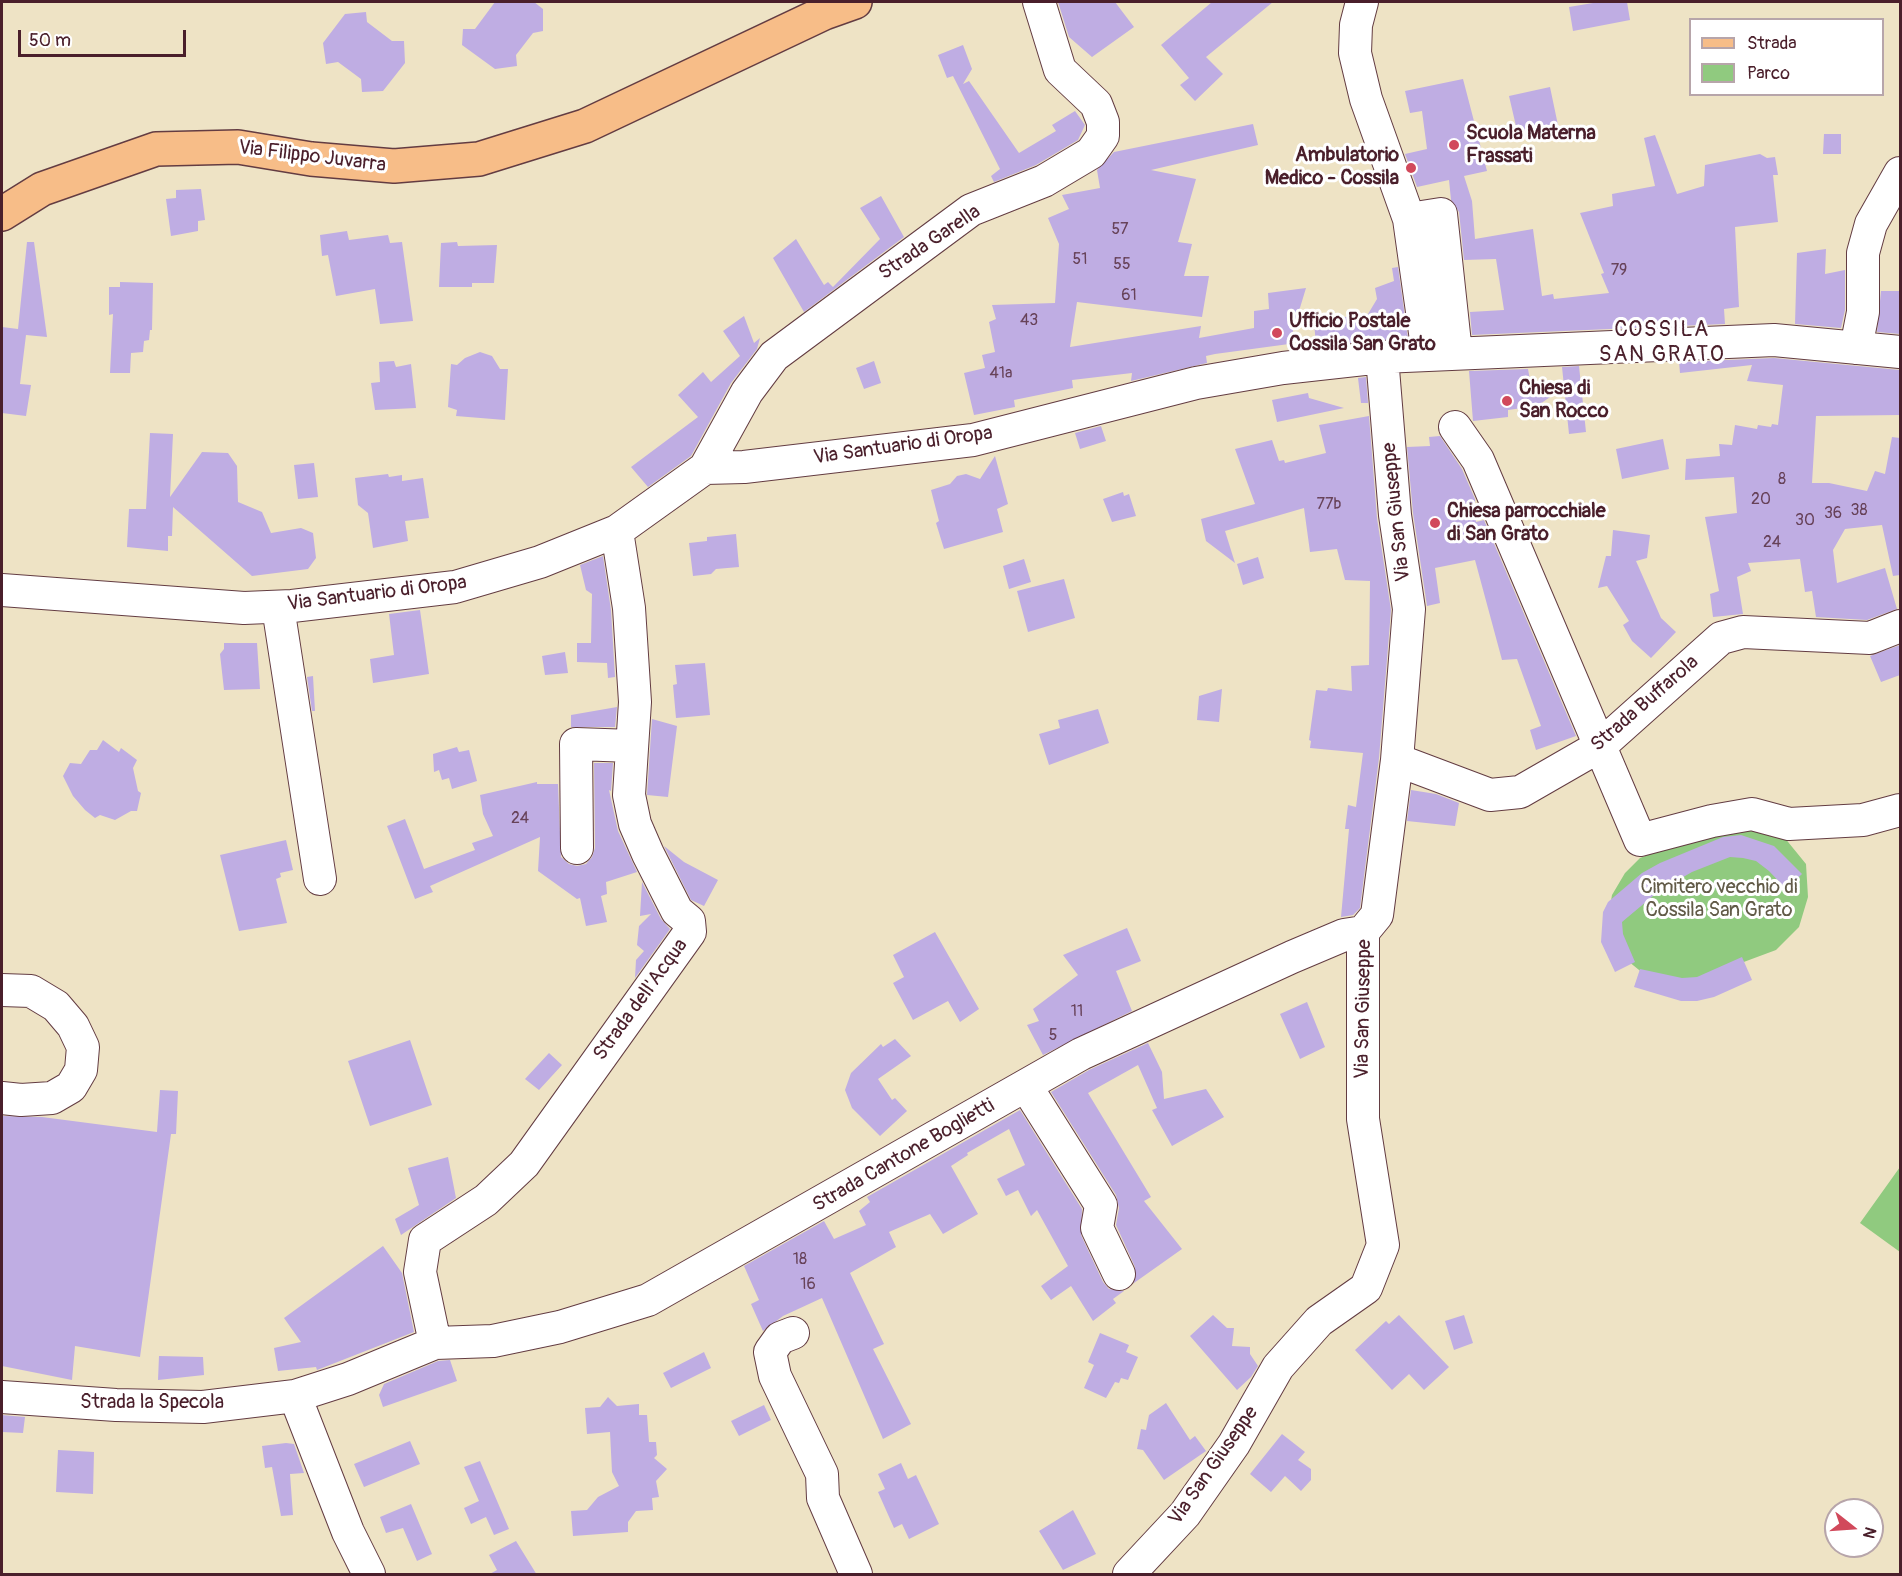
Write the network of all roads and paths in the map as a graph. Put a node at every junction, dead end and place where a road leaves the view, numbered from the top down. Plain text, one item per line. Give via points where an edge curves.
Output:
1 (855, 2) edge
2 (1039, 2) edge
3 (1362, 2) edge
4 (1900, 173) edge
5 (2, 214) edge
6 (1856, 348) junction
7 (1900, 352) edge
8 (1442, 354) junction
9 (1382, 357) junction
10 (1455, 427) dead end
11 (705, 468) junction
12 (617, 531) junction
13 (2, 590) edge
14 (278, 607) junction
15 (1900, 626) edge
16 (632, 746) junction
17 (1600, 746) junction
18 (1397, 760) junction
19 (1900, 810) edge
20 (577, 848) dead end
21 (320, 879) dead end
22 (1363, 932) junction
23 (2, 990) edge
24 (1026, 1086) junction
25 (2, 1098) edge
26 (1119, 1274) dead end
27 (793, 1333) dead end
28 (435, 1342) junction
29 (295, 1396) junction
30 (2, 1397) edge
31 (369, 1575) edge
32 (856, 1575) edge
33 (1130, 1575) edge

1 - 5 main road, Via Filippo Juvarra via 585,126 480,159 394,166 311,159 238,147 156,149 42,189
2 - 11 street, Strada Garella via 1060,70 1096,104 1103,122 1103,136 1091,153 1044,181 971,210 774,356 747,392
3 - 8 street via 1355,53 1366,99 1409,219 1441,214
4 - 6 street via 1871,224 1863,253 1863,312
6 - 7 street, Via Santuario di Oropa
6 - 8 street, Via Santuario di Oropa via 1774,340
8 - 9 street, Via Santuario di Oropa
9 - 11 street, Via Santuario di Oropa via 1196,383 973,440 744,467
9 - 18 street, Via San Giuseppe via 1395,515 1409,609
10 - 17 street via 1478,460
11 - 12 street, Via Santuario di Oropa
12 - 14 street, Via Santuario di Oropa via 540,562 455,587
12 - 16 street, Strada dell'Acqua via 631,631 635,702
13 - 14 street, Via Santuario di Oropa via 199,606
14 - 21 street
15 - 17 street, Strada Buffarola via 1870,638 1743,632 1721,638
16 - 20 street via 576,744
16 - 28 street, Strada dell'Acqua via 629,795 635,824 677,911 689,921 690,932 524,1164 486,1200 425,1240 420,1272
17 - 18 street, Strada Buffarola via 1520,792 1490,795
17 - 19 street via 1640,840 1752,814 1789,824 1863,820
18 - 22 street, Via San Giuseppe via 1377,915
22 - 24 street, Strada Cantone Boglietti via 1344,935 1292,957 1081,1054
22 - 33 street, Via San Giuseppe via 1363,1119 1383,1245 1366,1288 1319,1321 1278,1367 1234,1444 1191,1505
23 - 25 street via 31,991 56,1006 73,1026 83,1047 81,1070 71,1087 62,1093 52,1098
24 - 26 street via 1101,1205 1097,1228
24 - 28 street, Strada Cantone Boglietti via 648,1300 560,1327 504,1339
27 - 32 street via 780,1338 770,1352 775,1376 822,1474 823,1498
28 - 29 street, Strada la Specola via 348,1379
29 - 30 street, Strada la Specola via 203,1407
29 - 31 street

